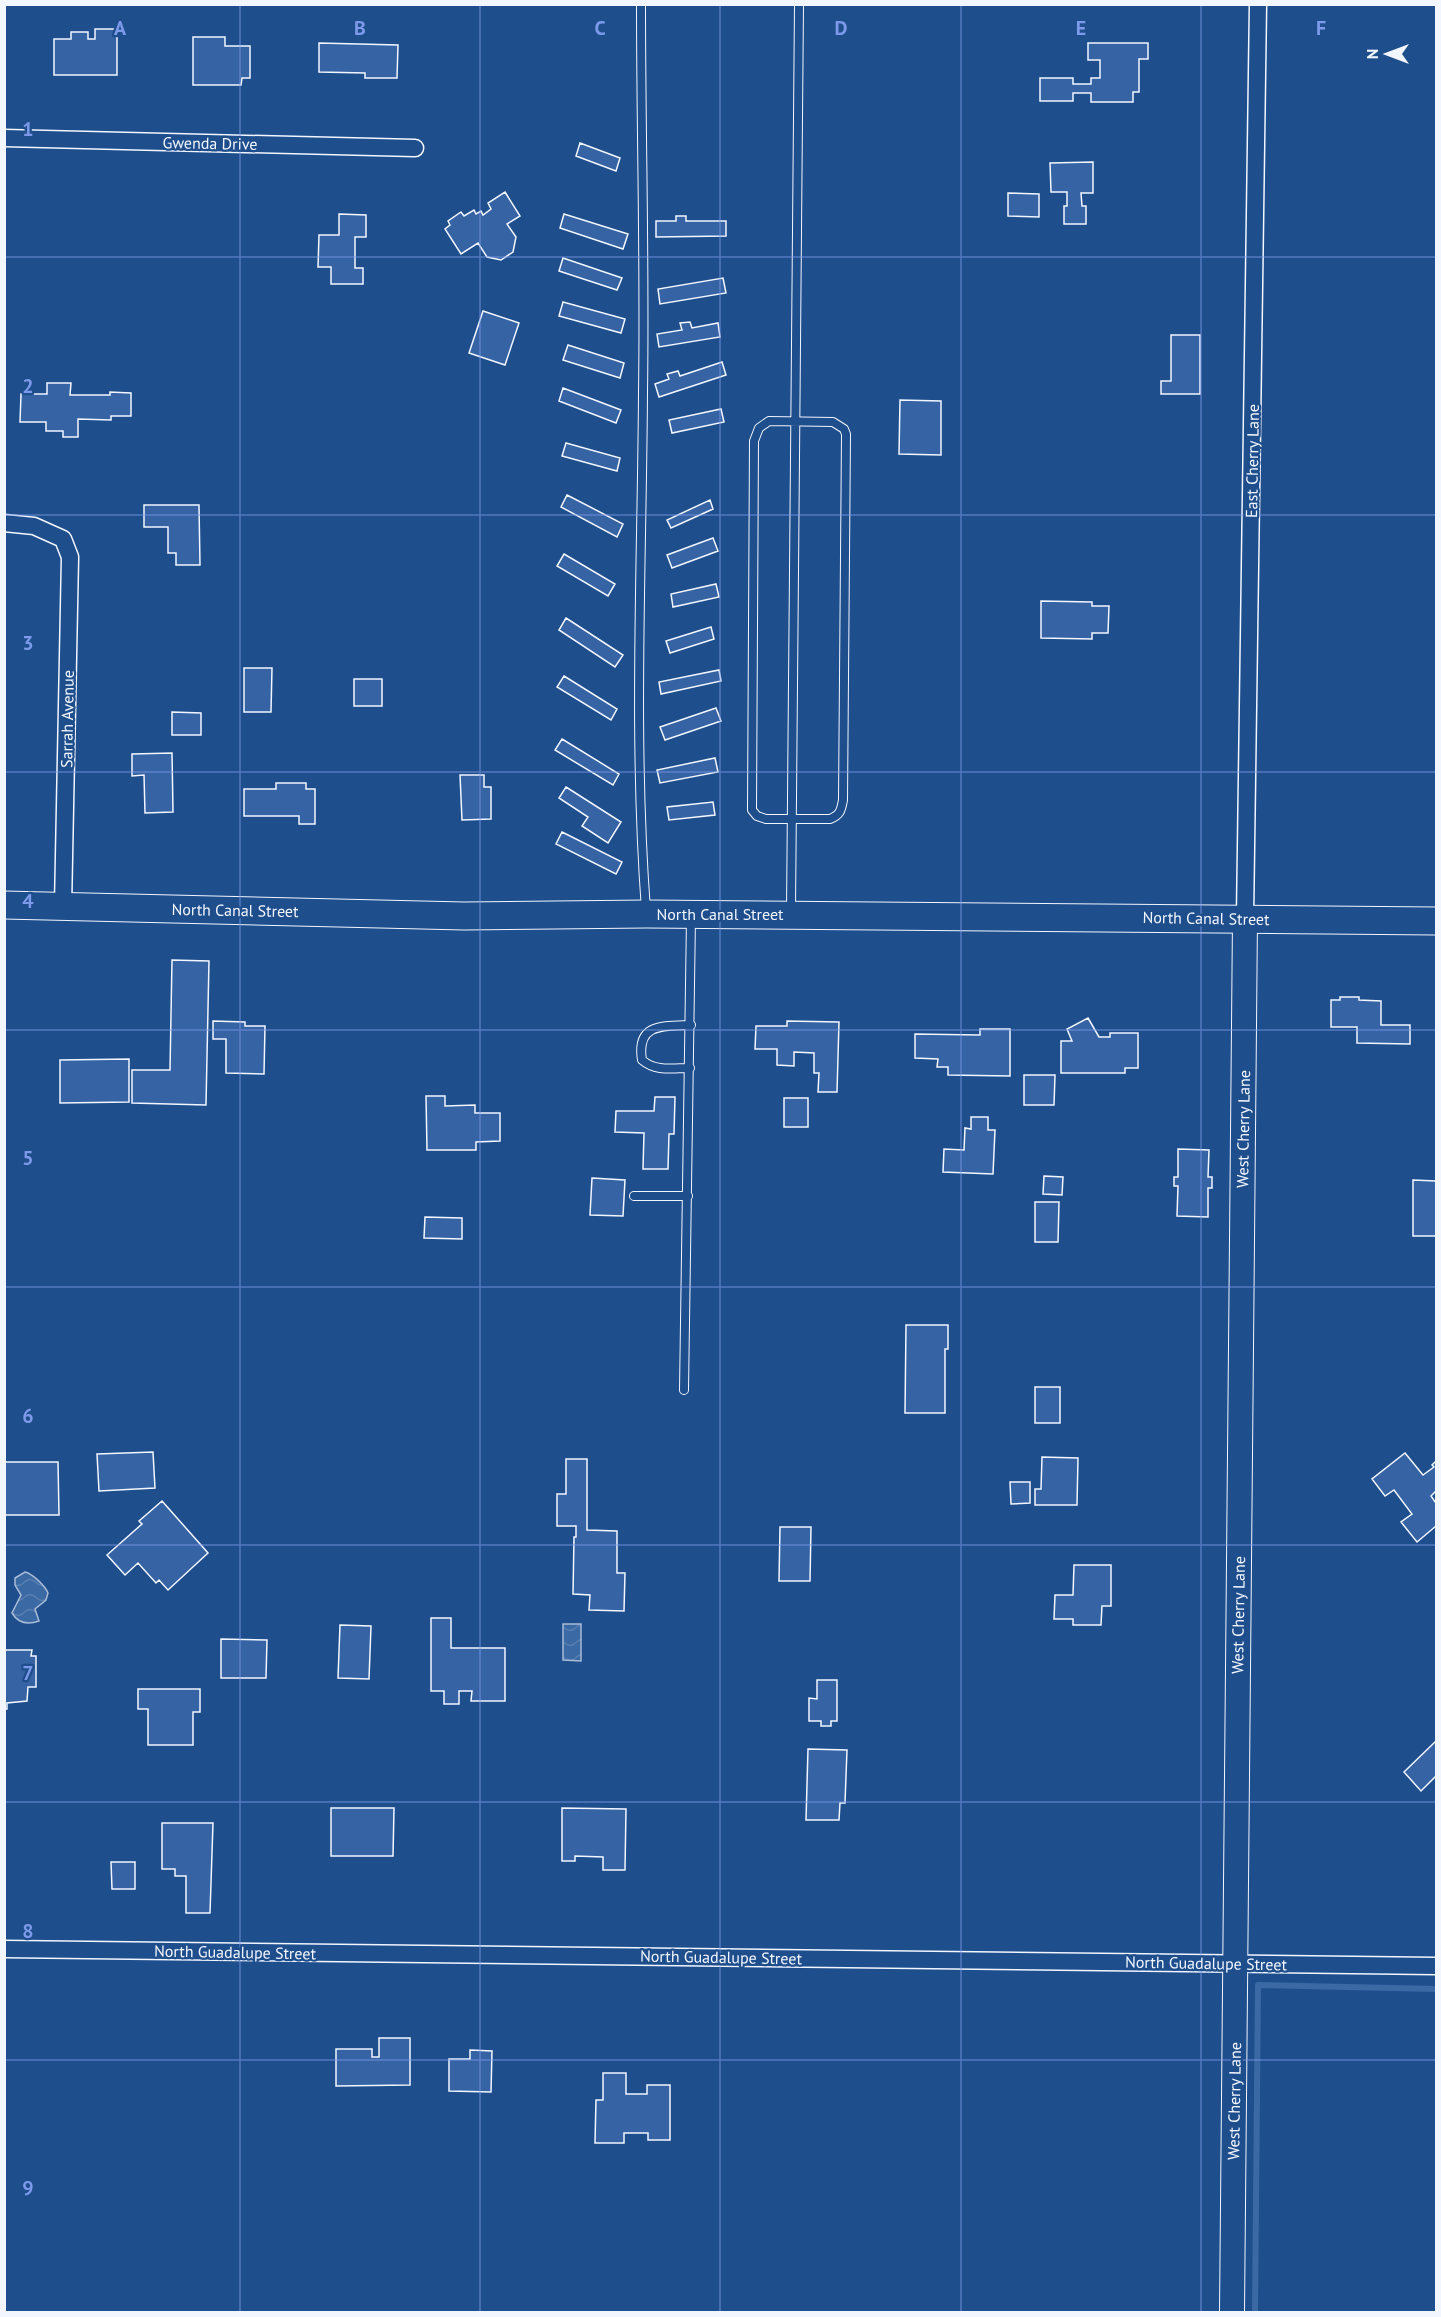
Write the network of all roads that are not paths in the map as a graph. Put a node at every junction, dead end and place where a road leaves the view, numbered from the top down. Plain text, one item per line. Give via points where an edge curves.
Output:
1 (641, 4) edge
2 (799, 4) edge
3 (1258, 4) edge
4 (4, 138) edge
5 (415, 148) dead end
6 (796, 421) junction
7 (4, 523) edge
8 (792, 819) junction
9 (4, 905) edge
10 (63, 906) junction
11 (646, 914) junction
12 (691, 914) junction
13 (791, 915) junction
14 (1245, 918) junction
15 (1437, 921) edge
16 (691, 1025) junction
17 (690, 1068) junction
18 (634, 1196) dead end
19 (688, 1196) junction
20 (684, 1390) dead end
21 (4, 1949) edge
22 (1235, 1964) junction
23 (1437, 1966) edge
24 (1232, 2313) edge

1 - 11 lane via 643,390 637,712
2 - 6 lane
3 - 14 street, East Cherry Lane
4 - 5 street, Gwenda Drive
6 - 8 lane
6 - 8 lane via 764,422 754,441 750,789 752,810 757,816
6 - 8 lane via 833,422 846,434 844,765 843,801 837,817
7 - 10 street, Sarrah Avenue via 34,526 58,536 70,557
8 - 13 lane
9 - 10 main road, North Canal Street
10 - 11 main road, North Canal Street via 464,916
11 - 12 main road, North Canal Street
12 - 13 main road, North Canal Street
12 - 16 lane
13 - 14 main road, North Canal Street
14 - 15 main road, North Canal Street
14 - 22 street, West Cherry Lane
16 - 17 lane
16 - 17 lane via 652,1028 644,1035 640,1049 642,1060 649,1066
17 - 19 lane
18 - 19 lane
19 - 20 lane
21 - 22 street, North Guadalupe Street
22 - 23 street, North Guadalupe Street
22 - 24 street, West Cherry Lane

